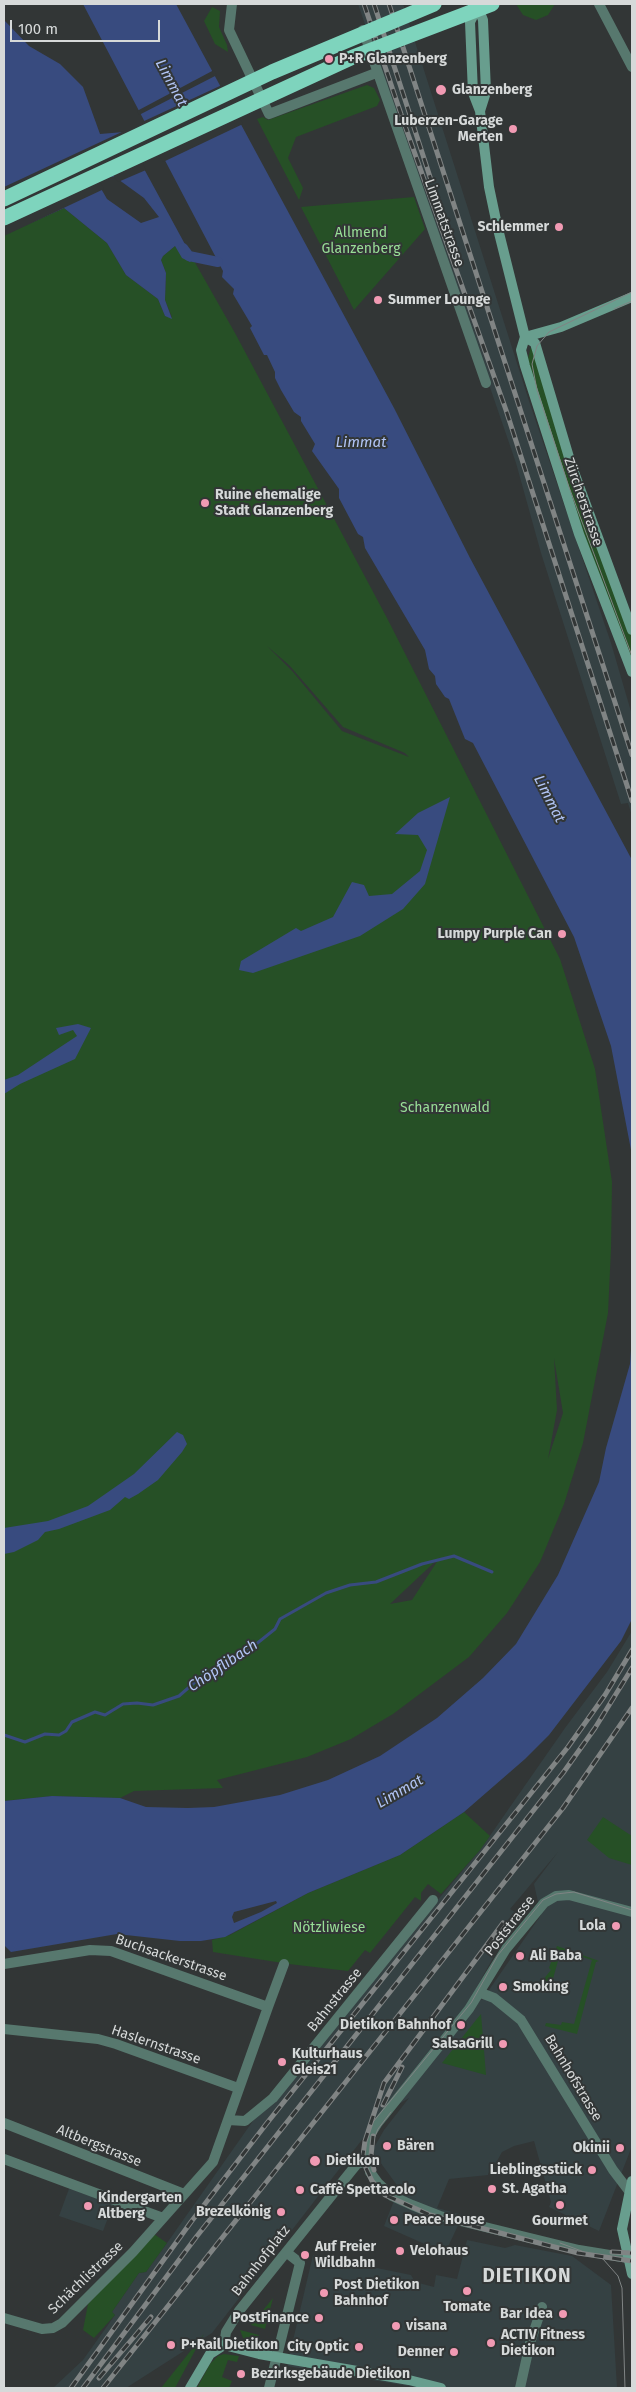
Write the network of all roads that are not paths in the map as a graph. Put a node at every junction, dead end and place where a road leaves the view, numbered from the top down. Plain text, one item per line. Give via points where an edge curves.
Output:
1 (232, 4) edge
2 (434, 4) edge
3 (599, 4) edge
4 (482, 5) edge
5 (362, 27) dead end
6 (632, 67) edge
7 (376, 73) junction
8 (4, 199) edge
9 (4, 218) edge
10 (632, 299) edge
11 (525, 337) junction
12 (486, 383) dead end
13 (632, 630) edge
14 (632, 672) edge
15 (433, 1900) dead end
16 (632, 1912) edge
17 (4, 1964) edge
18 (284, 1964) dead end
19 (481, 1993) junction
20 (268, 2007) junction
21 (4, 2029) edge
22 (238, 2088) junction
23 (228, 2120) junction
24 (4, 2123) edge
25 (4, 2159) edge
26 (368, 2161) junction
27 (631, 2186) edge
28 (184, 2194) junction
29 (164, 2218) junction
30 (286, 2252) junction
31 (630, 2258) edge
32 (632, 2274) edge
33 (542, 2307) dead end
34 (9, 2319) edge
35 (224, 2344) junction
36 (279, 2357) junction
37 (409, 2384) edge
38 (190, 2388) edge
39 (269, 2388) edge
40 (441, 2388) edge
41 (520, 2388) edge

1 - 7 street via 229,30 269,114
2 - 8 highway, bridge via 272,72
3 - 6 street
4 - 9 highway, bridge via 353,57
4 - 11 main road, Zürcherstrasse via 486,92 480,111 495,218
5 - 7 street, Limmatstrasse
7 - 12 street, Limmatstrasse
10 - 11 main road via 553,330
11 - 13 main road, Zürcherstrasse via 535,343 571,464
11 - 14 main road, Zürcherstrasse via 521,350 554,460
15 - 23 street, Bahnstrasse via 273,2098 246,2122
16 - 19 street, Poststrasse via 579,1896 563,1895 551,1899 538,1909 506,1949
17 - 20 street, Buchsackerstrasse via 90,1950 112,1951
18 - 20 street
19 - 26 street via 376,2124 368,2144
19 - 27 street, Bahnhofstrasse via 494,1998 521,2020 613,2170
20 - 22 street
21 - 22 street, Haslernstrasse via 116,2044
22 - 23 street
23 - 28 street via 215,2158
24 - 28 street, Altbergstrasse
25 - 29 street
26 - 30 street, Bahnhofplatz via 357,2164
26 - 31 street via 370,2172 392,2196 435,2214 579,2250
27 - 31 main road via 622,2228
28 - 29 street, Schächlistrasse
29 - 34 street, Schächlistrasse via 58,2326 42,2329
30 - 35 street, Bahnhofplatz via 232,2321
30 - 36 street via 300,2263
31 - 32 main road
33 - 41 street
35 - 36 main road
35 - 38 main road via 210,2354
36 - 37 main road
36 - 39 street
37 - 40 main road

